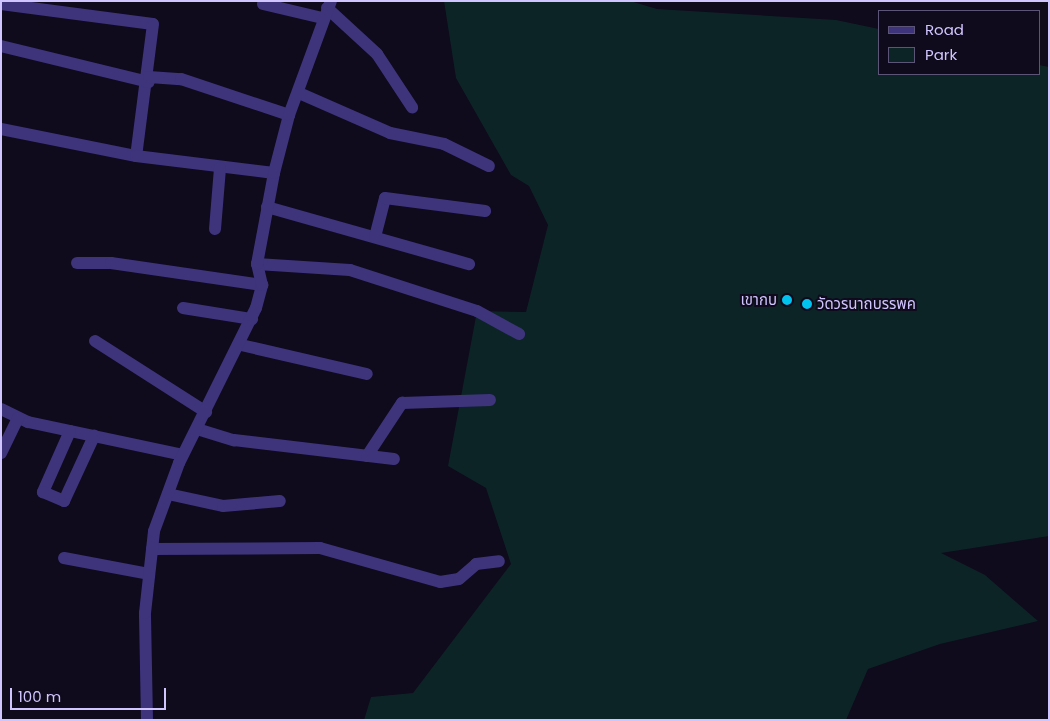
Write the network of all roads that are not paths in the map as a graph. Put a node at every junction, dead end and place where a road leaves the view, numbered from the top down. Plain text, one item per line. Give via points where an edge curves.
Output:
1 (1, 4) edge
2 (263, 4) dead end
3 (327, 9) edge
4 (1, 46) edge
5 (149, 80) junction
6 (299, 93) junction
7 (412, 107) dead end
8 (289, 115) junction
9 (1, 129) edge
10 (136, 156) junction
11 (490, 166) dead end
12 (220, 168) junction
13 (274, 173) junction
14 (267, 207) junction
15 (485, 210) dead end
16 (215, 229) dead end
17 (375, 237) junction
18 (77, 263) dead end
19 (257, 264) junction
20 (469, 264) dead end
21 (262, 285) junction
22 (183, 308) dead end
23 (252, 319) junction
24 (519, 334) dead end
25 (95, 341) dead end
26 (241, 345) junction
27 (367, 374) dead end
28 (490, 400) dead end
29 (1, 409) edge
30 (206, 412) junction
31 (18, 418) junction
32 (197, 430) junction
33 (70, 431) junction
34 (94, 436) junction
35 (1, 453) edge
36 (184, 455) junction
37 (367, 456) junction
38 (394, 459) dead end
39 (168, 494) junction
40 (280, 501) dead end
41 (152, 549) junction
42 (64, 558) dead end
43 (498, 561) dead end
44 (149, 574) junction
45 (147, 720) edge

1 - 5 street via 148,20 155,28
2 - 3 street
3 - 6 street
3 - 7 street via 377,54
4 - 5 street
5 - 8 street via 182,79
5 - 10 street
6 - 8 street
6 - 11 street via 390,133 444,144
8 - 13 street
9 - 10 street
10 - 12 street
12 - 13 street
12 - 16 street
13 - 14 street
14 - 17 street
14 - 19 street
15 - 17 street via 385,198
17 - 20 street
18 - 21 street via 111,262
19 - 21 street
19 - 24 street via 350,270 478,311
21 - 23 street
22 - 23 street
23 - 26 street
25 - 30 street
26 - 27 street
26 - 30 street
28 - 37 street via 402,403
29 - 31 street
30 - 32 street
31 - 33 street
31 - 35 street
32 - 36 street
32 - 37 street via 234,440
33 - 34 street
33 - 34 street via 43,492 64,501
34 - 36 street
36 - 39 street
37 - 38 street
39 - 40 street via 224,506
39 - 41 street
41 - 43 street via 320,548 440,582 459,579 476,564
41 - 44 street
42 - 44 street
44 - 45 street via 145,613

